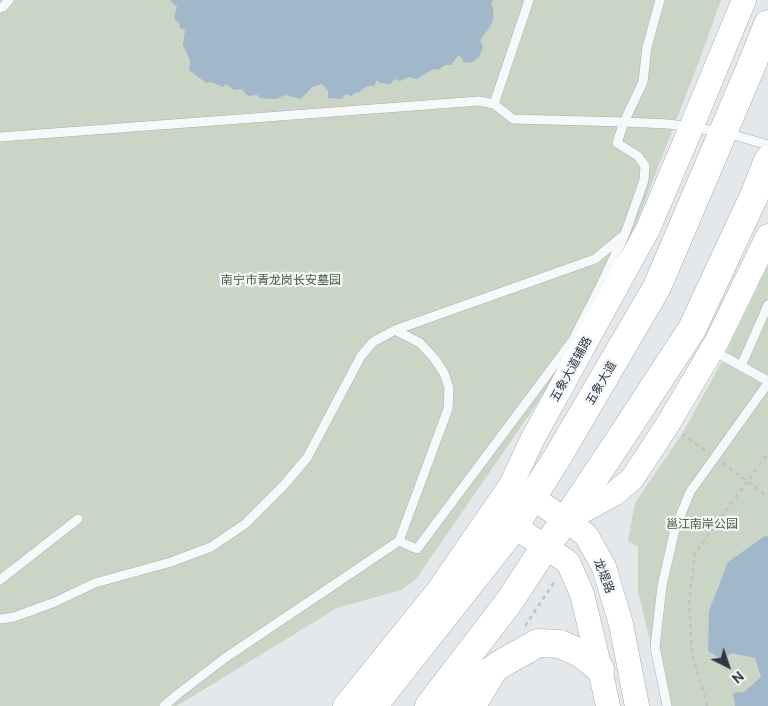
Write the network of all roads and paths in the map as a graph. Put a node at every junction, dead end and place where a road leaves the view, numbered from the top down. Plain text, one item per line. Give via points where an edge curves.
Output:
1 (9, 0) edge
2 (529, 0) edge
3 (660, 0) edge
4 (744, 0) edge
5 (0, 8) edge
6 (768, 24) edge
7 (494, 104) junction
8 (624, 122) junction
9 (691, 128) junction
10 (723, 132) junction
11 (0, 137) edge
12 (768, 146) edge
13 (768, 160) edge
14 (625, 234) junction
15 (768, 236) edge
16 (768, 305) edge
17 (395, 330) junction
18 (712, 350) junction
19 (741, 366) junction
20 (768, 382) edge
21 (768, 453) edge
22 (521, 491) junction
23 (492, 513) junction
24 (78, 519) dead end
25 (566, 520) junction
26 (515, 526) junction
27 (399, 541) junction
28 (545, 547) junction
29 (0, 580) edge
30 (0, 620) edge
31 (499, 665) junction
32 (600, 670) junction
33 (164, 706) edge
34 (345, 706) edge
35 (373, 706) edge
36 (430, 706) edge
37 (443, 706) edge
38 (474, 706) edge
39 (608, 706) edge
40 (636, 706) edge
41 (666, 706) edge
42 (707, 706) edge

1 - 5 lane
2 - 7 lane
3 - 8 lane via 647,47 643,82
4 - 9 street, 五象大道辅路
6 - 10 main road, 五象大道
7 - 8 lane via 513,119
7 - 11 lane via 479,101
8 - 9 lane
8 - 14 lane via 617,143 638,156 645,166 644,180
9 - 10 lane
9 - 22 street, 五象大道辅路 via 648,229 532,440
10 - 12 lane
10 - 22 main road, 五象大道 via 657,287 557,458
13 - 25 main road via 692,329
14 - 17 lane via 595,259
14 - 27 lane via 573,340 417,549
15 - 18 street
16 - 19 lane
17 - 27 lane via 420,343 434,358 449,388 448,409
17 - 30 lane via 373,342 360,356 307,458 245,524 211,547 171,562 95,582 55,602
18 - 19 lane
18 - 25 street via 632,479 614,494
19 - 20 lane
20 - 41 lane via 690,492 675,529 662,586 655,647
21 - 42 path via 696,553 689,602 692,655
22 - 23 street, 五象大道辅路
22 - 25 street, 龙堤路
22 - 26 main road, 五象大道
23 - 26 street
23 - 34 street, 五象大道辅路 via 438,590
24 - 29 lane
25 - 28 main road
25 - 40 street, 龙堤路 via 586,535 604,567 621,624
26 - 28 street
26 - 35 main road, 五象大道
27 - 33 lane via 225,658
28 - 32 street via 568,562 582,594
28 - 36 main road via 509,602
31 - 32 main road via 538,643 560,644 582,654
31 - 37 main road
31 - 38 street
32 - 39 street

